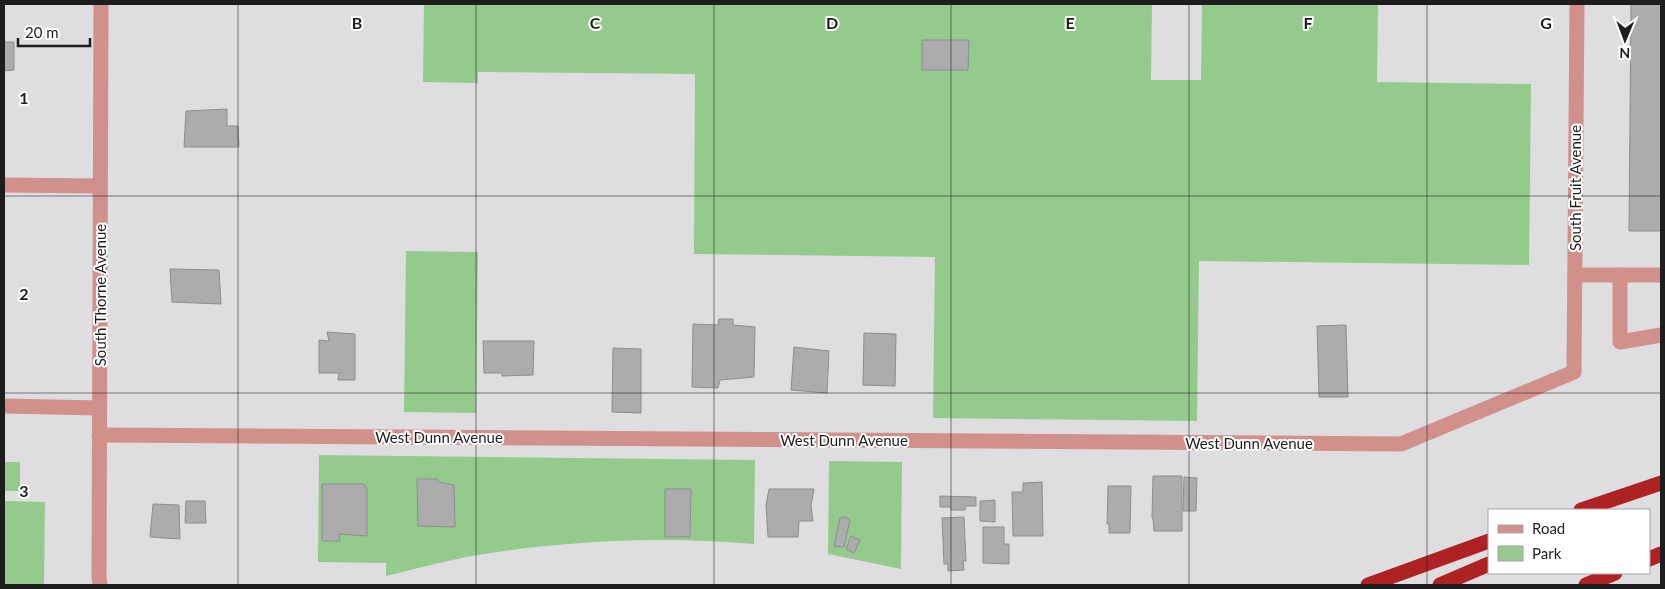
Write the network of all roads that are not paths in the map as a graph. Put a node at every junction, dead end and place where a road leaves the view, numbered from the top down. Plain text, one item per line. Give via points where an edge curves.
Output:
1 (101, 4) edge
2 (1577, 4) edge
3 (4, 185) edge
4 (100, 186) junction
5 (1575, 274) junction
6 (1620, 275) junction
7 (1661, 275) edge
8 (1661, 335) edge
9 (1574, 372) joint
10 (4, 406) edge
11 (99, 408) junction
12 (99, 435) junction
13 (1661, 483) edge
14 (1661, 488) edge
15 (1583, 509) edge
16 (1613, 509) edge
17 (1488, 541) edge
18 (1488, 564) edge
19 (1613, 574) edge
20 (100, 585) edge
21 (1368, 585) edge
22 (1440, 585) edge
23 (1586, 585) edge

1 - 4 street, South Thorne Avenue
2 - 5 street, South Fruit Avenue
3 - 4 street
4 - 11 street, South Thorne Avenue
5 - 6 street
5 - 9 street, South Fruit Avenue
6 - 7 street
6 - 8 street via 1620,342
9 - 12 street, West Dunn Avenue via 1401,444
10 - 11 street
11 - 12 street, South Thorne Avenue
12 - 20 street, South Thorne Avenue
13 - 15 highway
14 - 16 highway
17 - 21 highway
18 - 22 highway
19 - 23 highway

